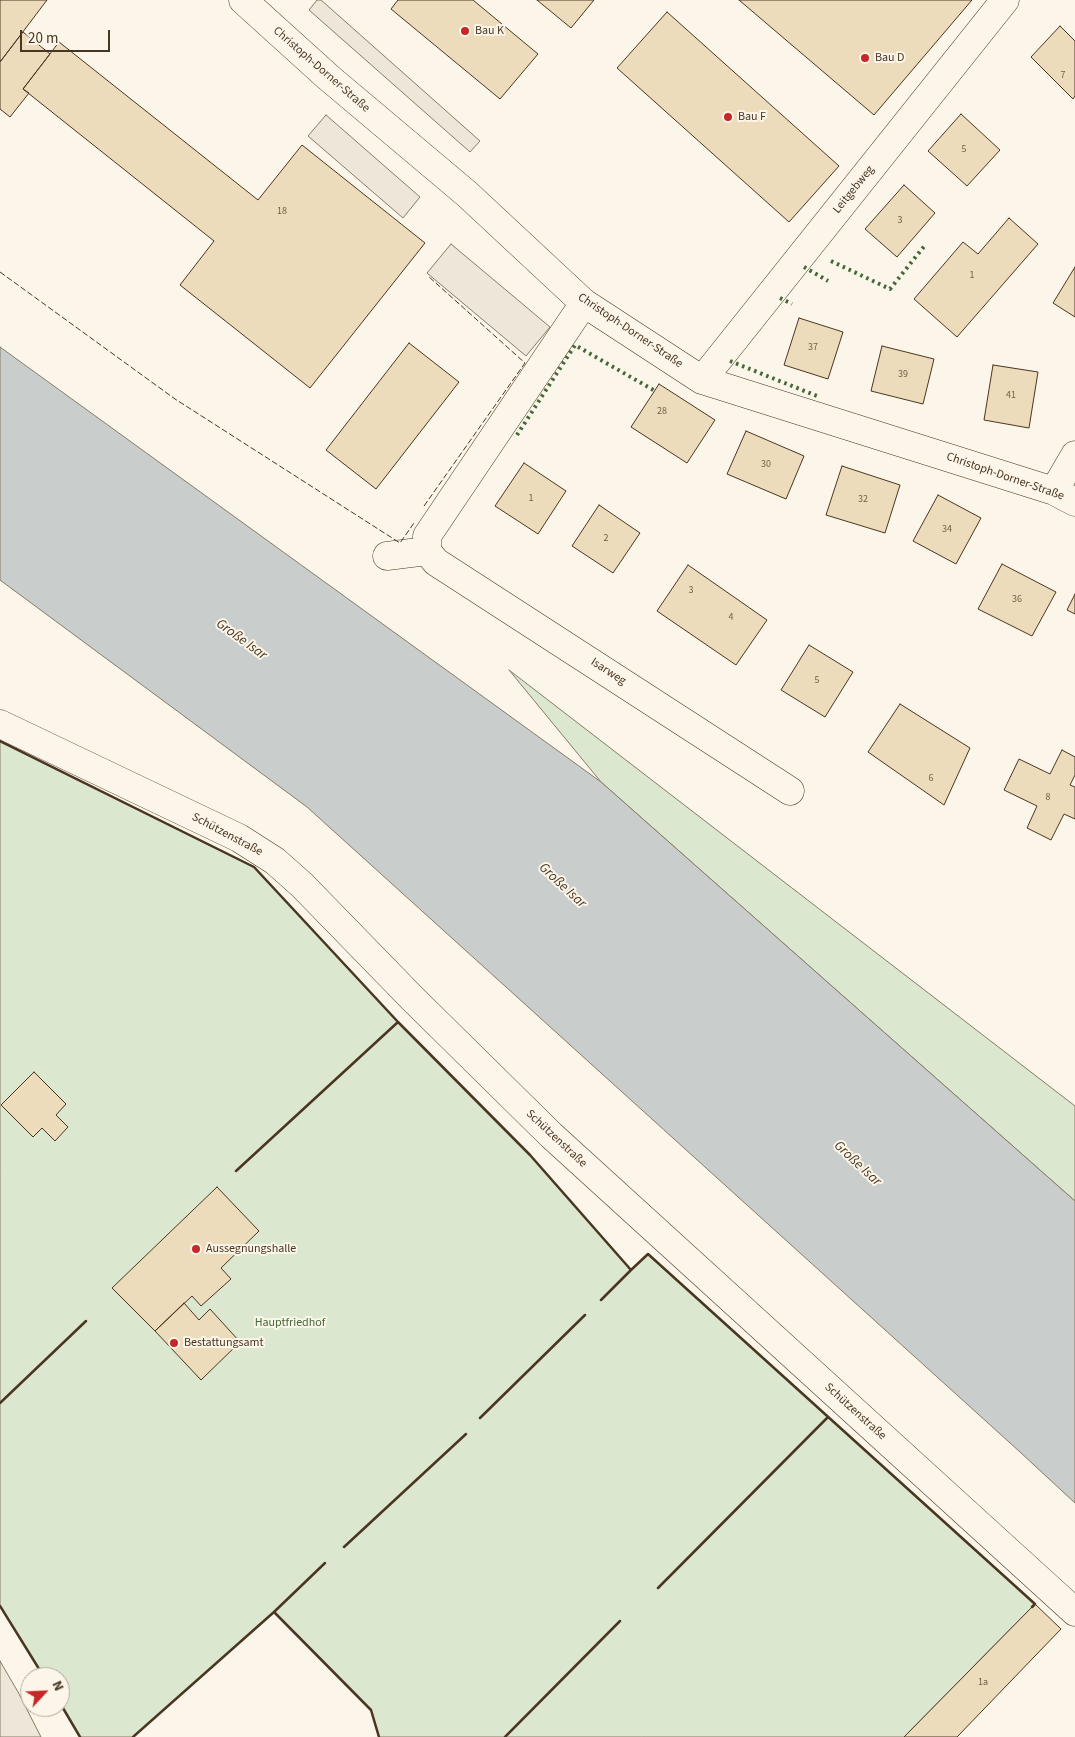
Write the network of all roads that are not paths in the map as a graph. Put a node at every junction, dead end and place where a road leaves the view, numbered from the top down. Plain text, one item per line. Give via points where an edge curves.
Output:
1 (243, 0) edge
2 (1005, 0) edge
3 (584, 303) junction
4 (702, 380) junction
5 (1075, 455) edge
6 (1064, 496) edge
7 (428, 551) junction
8 (387, 556) dead end
9 (0, 724) edge
10 (790, 791) dead end
11 (1075, 1612) edge

1 - 3 street, Christoph-Dorner-Straße via 328,77 467,194
2 - 4 street, Leitgebweg
3 - 4 street, Christoph-Dorner-Straße
3 - 7 street via 428,536
4 - 6 street, Christoph-Dorner-Straße
5 - 6 street
7 - 8 street
7 - 10 street, Isarweg via 436,562
9 - 11 street, Schützenstraße via 239,838 275,861 551,1135

